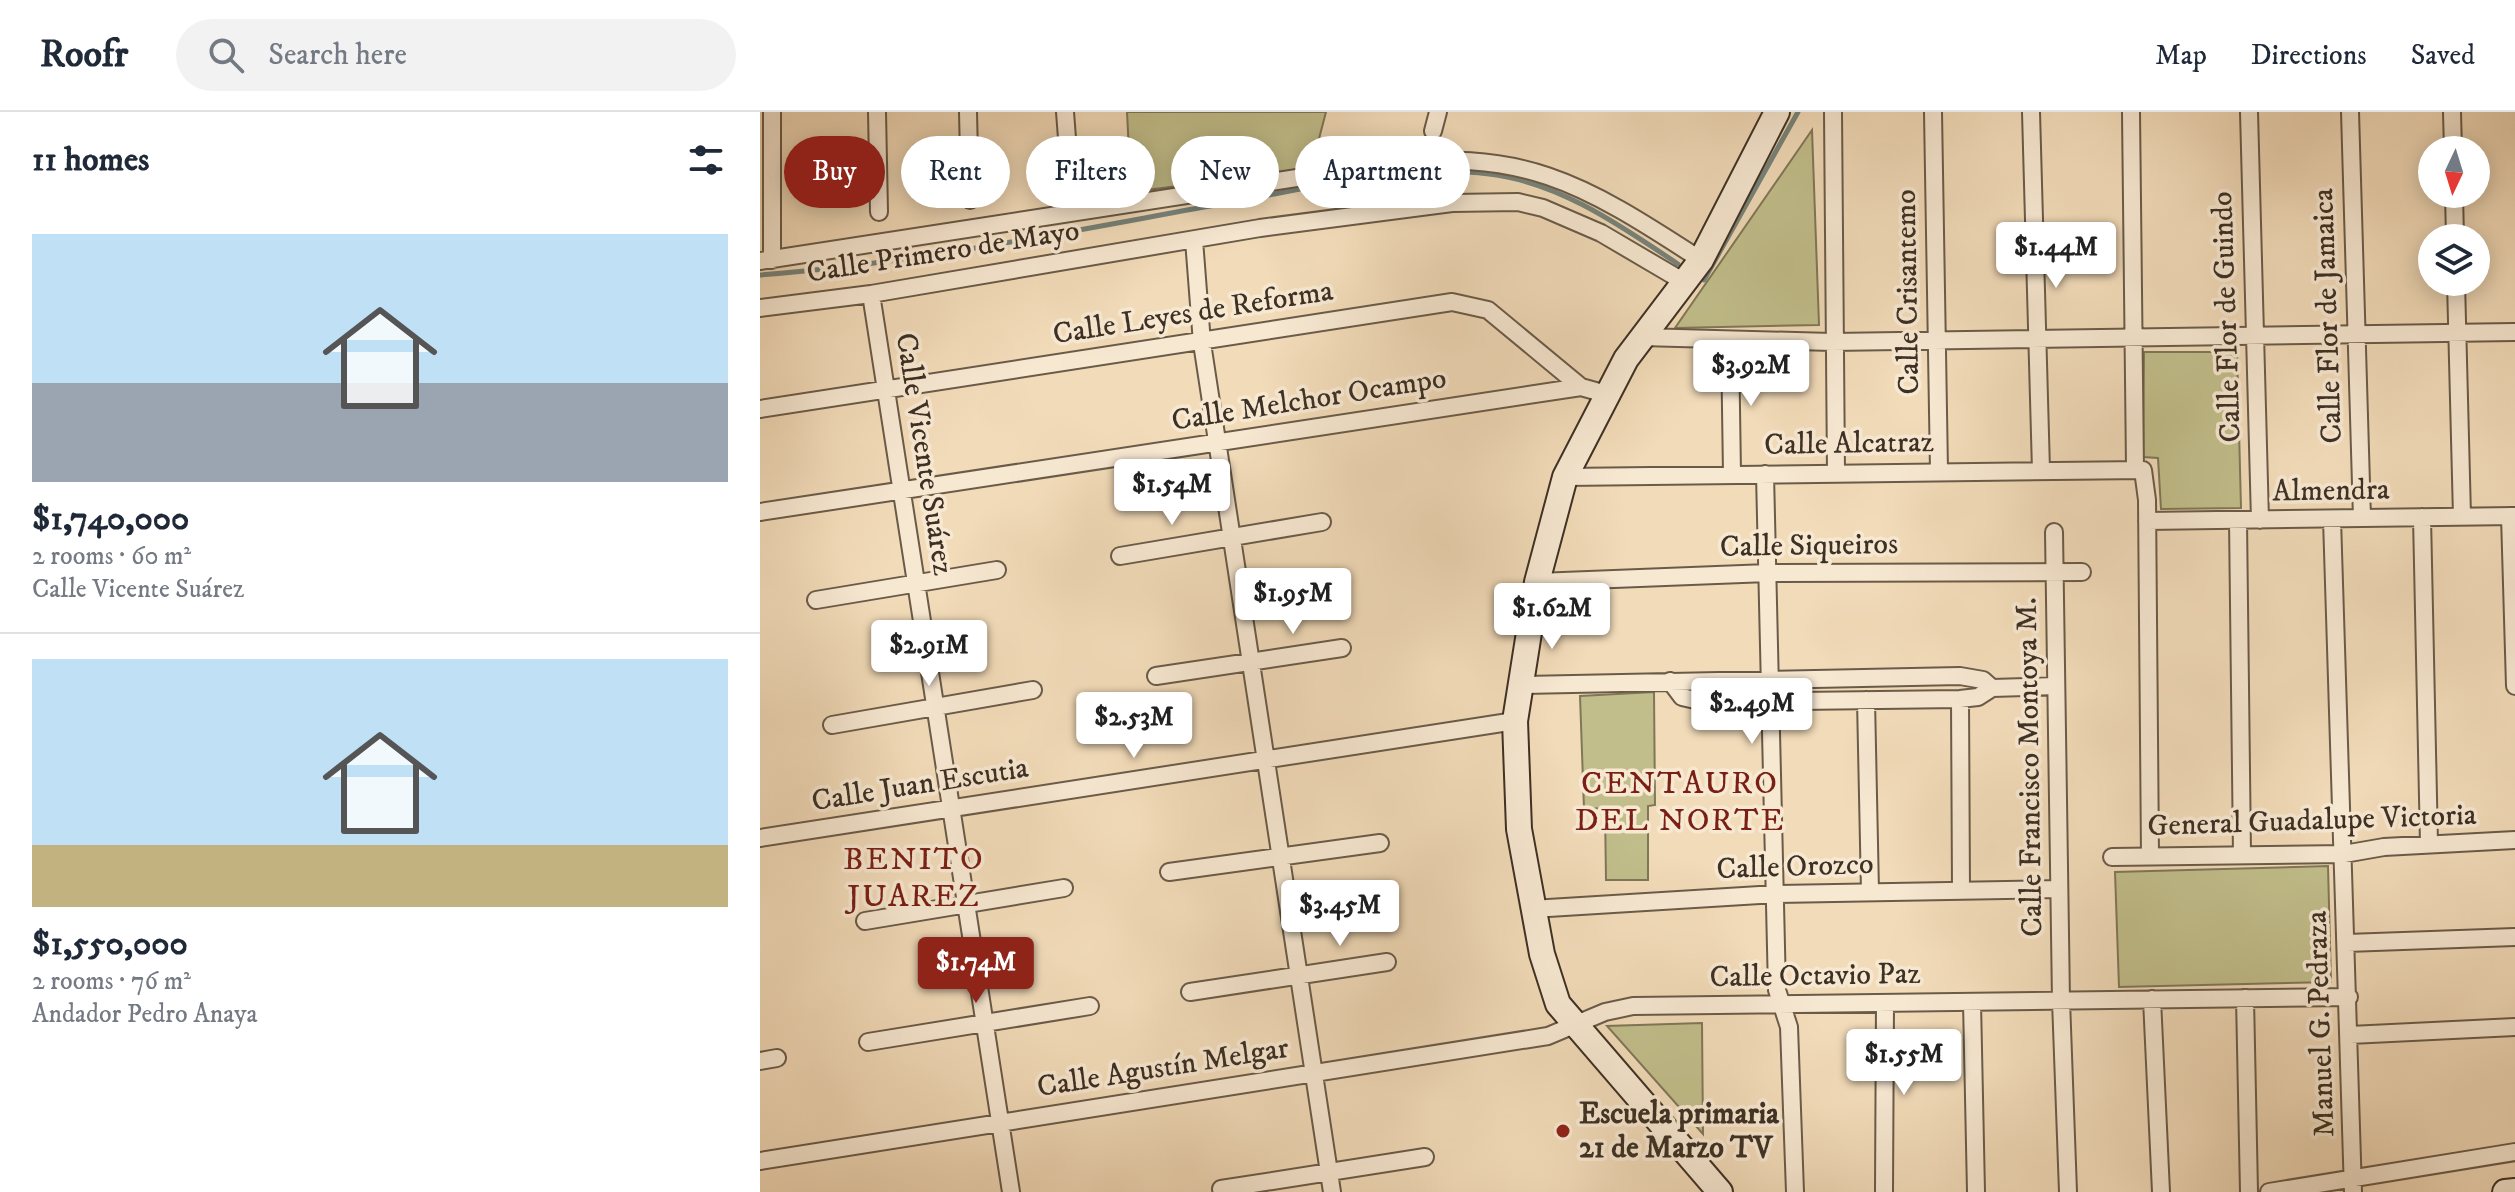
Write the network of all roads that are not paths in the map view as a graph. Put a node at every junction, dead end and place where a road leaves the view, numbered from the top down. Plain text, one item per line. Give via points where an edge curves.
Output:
1 (772, 112) edge
2 (877, 112) edge
3 (968, 112) edge
4 (1065, 112) edge
5 (1438, 112) edge
6 (1777, 112) edge
7 (1933, 112) edge
8 (2031, 112) edge
9 (2131, 112) edge
10 (2249, 112) edge
11 (2350, 112) edge
12 (2452, 112) edge
13 (1832, 115) edge
14 (1433, 131) dead end
15 (969, 136) edge
16 (1067, 136) edge
17 (2453, 136) edge
18 (879, 212) dead end
19 (1194, 240) junction
20 (766, 260) edge
21 (1701, 260) junction
22 (1686, 283) junction
23 (871, 294) junction
24 (2457, 296) edge
25 (760, 308) edge
26 (2515, 332) edge
27 (2458, 333) junction
28 (2356, 334) junction
29 (2255, 335) junction
30 (1641, 337) junction
31 (2133, 337) junction
32 (2038, 338) junction
33 (1937, 339) junction
34 (1730, 342) junction
35 (1832, 342) junction
36 (1202, 343) junction
37 (1581, 387) junction
38 (886, 391) junction
39 (1606, 394) junction
40 (760, 409) edge
41 (1217, 443) junction
42 (2135, 468) junction
43 (2041, 470) junction
44 (1939, 471) junction
45 (1836, 473) junction
46 (1732, 474) junction
47 (1765, 474) junction
48 (1565, 477) junction
49 (901, 490) junction
50 (760, 512) edge
51 (2462, 516) junction
52 (2512, 516) edge
53 (2422, 517) junction
54 (2362, 518) junction
55 (2332, 519) junction
56 (2238, 520) junction
57 (2260, 520) junction
58 (2147, 521) junction
59 (1322, 522) dead end
60 (2054, 532) dead end
61 (1231, 537) junction
62 (1120, 556) dead end
63 (997, 570) dead end
64 (2055, 571) junction
65 (2082, 572) dead end
66 (1768, 573) junction
67 (1537, 582) junction
68 (916, 584) junction
69 (816, 600) dead end
70 (1342, 648) dead end
71 (1250, 663) junction
72 (1156, 676) dead end
73 (1770, 679) junction
74 (1670, 681) junction
75 (1521, 685) junction
76 (2056, 686) junction
77 (2515, 686) edge
78 (1992, 688) junction
79 (1033, 690) dead end
80 (1960, 699) junction
81 (1866, 700) junction
82 (1771, 701) junction
83 (935, 707) junction
84 (1515, 721) junction
85 (832, 725) dead end
86 (1267, 759) junction
87 (951, 808) junction
88 (760, 838) edge
89 (2515, 840) edge
90 (1380, 843) dead end
91 (2429, 844) junction
92 (2242, 854) junction
93 (2344, 854) junction
94 (1280, 856) junction
95 (2150, 856) junction
96 (2112, 857) dead end
97 (1169, 872) dead end
98 (1064, 888) dead end
99 (2059, 889) junction
100 (1961, 890) junction
101 (1870, 891) junction
102 (1776, 894) junction
103 (966, 904) junction
104 (1532, 909) junction
105 (865, 921) dead end
106 (2515, 937) edge
107 (2347, 943) junction
108 (1387, 962) dead end
109 (1298, 974) junction
110 (1190, 992) dead end
111 (2349, 997) junction
112 (2245, 998) junction
113 (2152, 999) junction
114 (2061, 1000) junction
115 (1972, 1002) junction
116 (1885, 1003) junction
117 (1782, 1004) junction
118 (1090, 1006) dead end
119 (984, 1023) junction
120 (1574, 1027) junction
121 (2515, 1027) edge
122 (2350, 1035) junction
123 (868, 1042) dead end
124 (1314, 1073) junction
125 (1000, 1123) junction
126 (2515, 1152) edge
127 (1425, 1157) dead end
128 (760, 1161) edge
129 (1329, 1172) junction
130 (2353, 1185) edge
131 (1221, 1189) dead end
132 (2515, 1191) edge
133 (1011, 1192) edge
134 (1332, 1192) edge
135 (1720, 1192) edge
136 (1795, 1192) edge
137 (1884, 1192) edge
138 (1976, 1192) edge
139 (2068, 1192) edge
140 (2161, 1192) edge
141 (2249, 1192) edge
142 (2269, 1192) edge
143 (2505, 1192) edge

1 - 20 street
2 - 18 street
3 - 15 street
4 - 16 street
5 - 14 street
6 - 21 street
7 - 33 street, Calle Crisantemo
8 - 32 street
9 - 31 street
10 - 29 street, Calle Flor de Guindo
11 - 28 street, Calle Flor de Jamaica
12 - 17 street
13 - 35 street
19 - 22 street, Calle Primero de Mayo via 1412,206 1518,202 1567,216
19 - 23 street, Calle Primero de Mayo
19 - 36 street
20 - 21 street via 1452,158 1504,164 1580,187
21 - 22 street
22 - 30 street
23 - 25 street, Calle Primero de Mayo
23 - 38 street, Calle Vicente Suárez
24 - 27 street
26 - 27 street
27 - 28 street
27 - 51 street
28 - 29 street
28 - 54 street, Calle Flor de Jamaica
29 - 31 street
29 - 57 street, Calle Flor de Guindo
30 - 34 street
30 - 39 street
31 - 32 street
31 - 42 street
32 - 33 street
32 - 43 street
33 - 35 street
33 - 44 street, Calle Crisantemo
34 - 35 street
34 - 46 street
35 - 45 street
36 - 37 street, Calle Leyes de Reforma via 1405,307 1463,302 1488,310
36 - 38 street, Calle Leyes de Reforma
36 - 41 street
37 - 39 street, Calle Leyes de Reforma
37 - 41 street, Calle Melchor Ocampo
38 - 40 street, Calle Leyes de Reforma
38 - 49 street, Calle Vicente Suárez
39 - 48 street
41 - 49 street, Calle Melchor Ocampo
41 - 61 street
42 - 43 street, Calle Alcatraz
42 - 58 street via 2146,476
43 - 44 street, Calle Alcatraz
44 - 45 street, Calle Alcatraz
45 - 47 street, Calle Alcatraz
46 - 47 street, Calle Alcatraz
46 - 48 street, Calle Alcatraz
47 - 66 street
48 - 67 street
49 - 50 street, Calle Melchor Ocampo
49 - 68 street, Calle Vicente Suárez
51 - 52 street, Almendra
51 - 53 street, Almendra
52 - 77 street
53 - 54 street, Almendra
53 - 91 street
54 - 55 street, Almendra
55 - 57 street, Almendra
55 - 93 street, Manuel G. Pedraza
56 - 57 street, Almendra
56 - 58 street, Almendra
56 - 92 street
58 - 95 street
59 - 61 street
60 - 64 street, Calle Francisco Montoya M.
61 - 62 street
61 - 71 street
63 - 68 street
64 - 65 street, Calle Siqueiros
64 - 66 street, Calle Siqueiros
64 - 76 street, Calle Francisco Montoya M.
66 - 67 street, Calle Siqueiros
66 - 73 street
67 - 75 street
68 - 69 street
68 - 83 street, Calle Vicente Suárez
70 - 71 street
71 - 72 street
71 - 86 street
73 - 74 street
73 - 78 street via 1960,676 1983,680
73 - 82 street
74 - 75 street
74 - 82 street via 1690,701
75 - 84 street
76 - 78 street
76 - 99 street, Calle Francisco Montoya M.
78 - 80 street
79 - 83 street
80 - 81 street
80 - 100 street
81 - 82 street
81 - 101 street
82 - 102 street
83 - 85 street
83 - 87 street, Calle Vicente Suárez
84 - 86 street, Calle Juan Escutia
84 - 104 street via 1519,829
86 - 87 street, Calle Juan Escutia
86 - 94 street
87 - 88 street, Calle Juan Escutia
87 - 103 street, Calle Vicente Suárez
89 - 91 street, General Guadalupe Victoria
90 - 94 street
91 - 93 street, General Guadalupe Victoria
92 - 93 street, General Guadalupe Victoria
92 - 95 street, General Guadalupe Victoria
93 - 107 street, Manuel G. Pedraza
94 - 97 street
94 - 109 street
95 - 96 street, General Guadalupe Victoria
98 - 103 street
99 - 100 street, Calle Orozco
99 - 114 street, Calle Francisco Montoya M.
100 - 101 street, Calle Orozco
101 - 102 street, Calle Orozco
102 - 104 street, Calle Orozco
102 - 117 street via 1777,990
103 - 105 street
103 - 119 street, Calle Vicente Suárez
104 - 120 street via 1550,985
106 - 107 street
107 - 111 street, Manuel G. Pedraza
108 - 109 street
109 - 110 street
109 - 124 street
111 - 112 street, Calle Octavio Paz
111 - 122 street, Manuel G. Pedraza
112 - 113 street, Calle Octavio Paz
112 - 141 street
113 - 114 street, Calle Octavio Paz
113 - 140 street
114 - 115 street, Calle Octavio Paz
114 - 139 street, Calle Francisco Montoya M.
115 - 116 street, Calle Octavio Paz
115 - 138 street
116 - 117 street, Calle Octavio Paz
116 - 137 street
117 - 120 street, Calle Octavio Paz via 1633,1006
117 - 136 street via 1789,1027
118 - 119 street
119 - 123 street
119 - 125 street, Calle Vicente Suárez
120 - 124 street, Calle Agustín Melgar via 1548,1036
120 - 135 street
121 - 122 street
122 - 130 street, Manuel G. Pedraza
124 - 125 street, Calle Agustín Melgar
124 - 129 street
125 - 128 street, Calle Agustín Melgar
125 - 133 street, Calle Vicente Suárez
126 - 130 street
127 - 129 street
129 - 131 street
129 - 134 street
130 - 142 street
132 - 143 street

